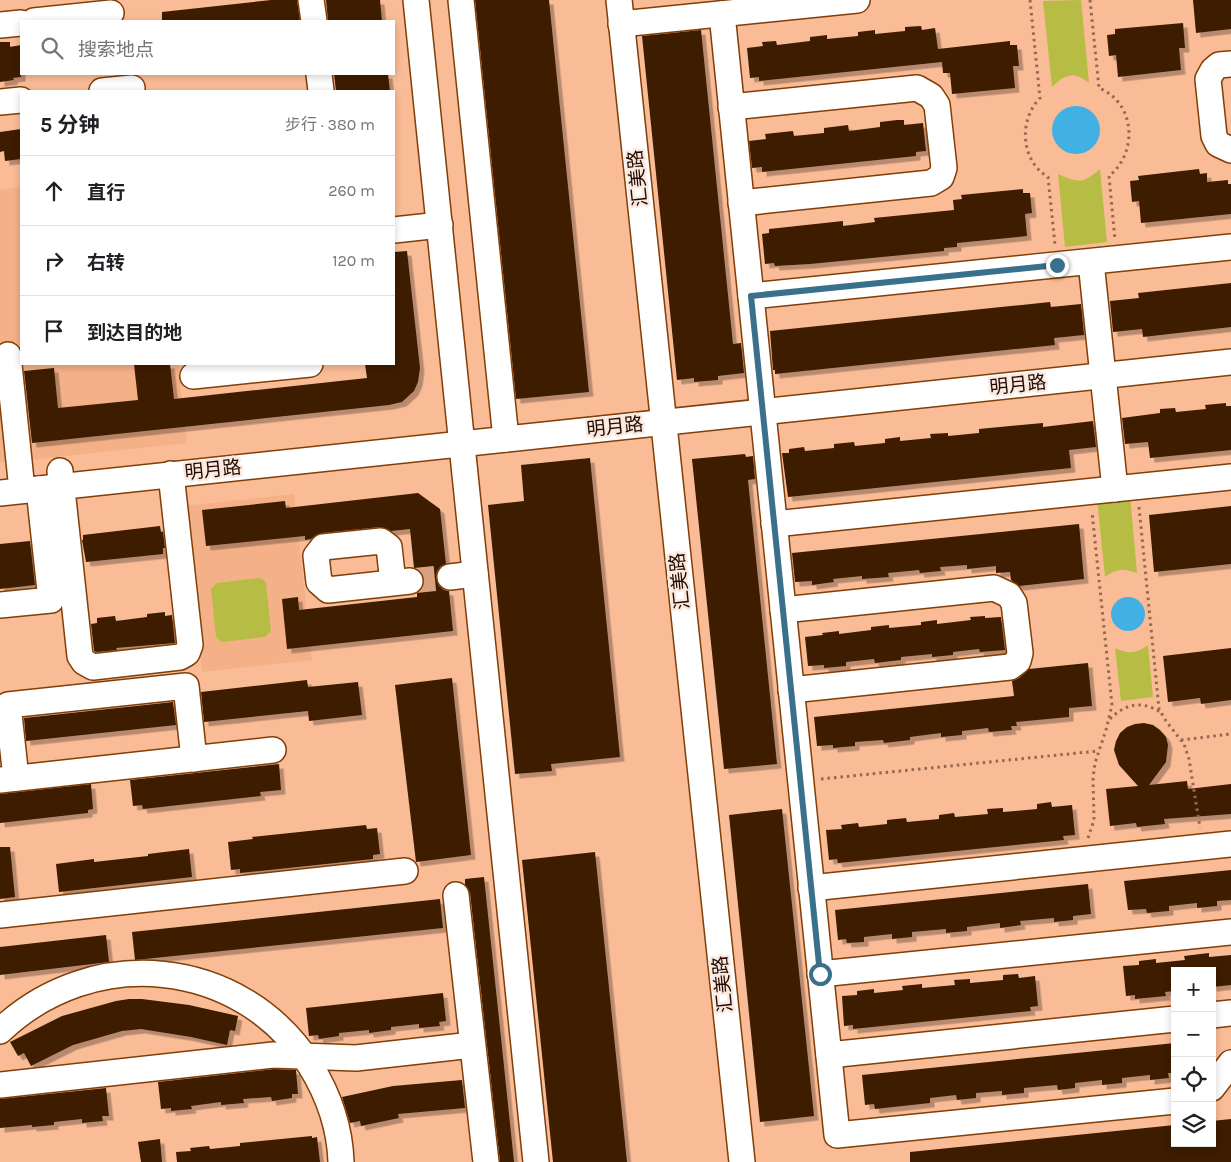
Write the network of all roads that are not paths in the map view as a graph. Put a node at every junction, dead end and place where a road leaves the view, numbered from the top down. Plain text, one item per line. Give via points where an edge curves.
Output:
1 (311, 0) edge
2 (416, 0) edge
3 (461, 0) edge
4 (857, 0) edge
5 (790, 3) edge
6 (620, 12) edge
7 (111, 13) dead end
8 (722, 14) junction
9 (44, 20) edge
10 (314, 20) edge
11 (20, 23) edge
12 (0, 25) edge
13 (1231, 64) edge
14 (320, 75) edge
15 (132, 88) dead end
16 (112, 90) edge
17 (321, 90) edge
18 (20, 100) edge
19 (0, 102) edge
20 (731, 107) junction
21 (1231, 150) edge
22 (741, 203) junction
23 (440, 225) junction
24 (395, 230) edge
25 (1231, 247) edge
26 (1091, 262) junction
27 (751, 296) junction
28 (8, 355) dead end
29 (1231, 362) edge
30 (300, 365) edge
31 (193, 376) dead end
32 (1103, 376) junction
33 (763, 412) junction
34 (664, 422) junction
35 (506, 439) junction
36 (462, 444) junction
37 (179, 474) junction
38 (1231, 477) edge
39 (37, 486) edge
40 (1126, 488) junction
41 (774, 524) junction
42 (475, 574) junction
43 (450, 577) tunnel mouth
44 (0, 605) edge
45 (783, 610) junction
46 (206, 649) dead end
47 (791, 690) junction
48 (273, 750) dead end
49 (194, 759) junction
50 (8, 779) edge
51 (1219, 845) edge
52 (405, 871) dead end
53 (811, 888) junction
54 (456, 895) dead end
55 (0, 915) edge
56 (1231, 932) edge
57 (820, 974) junction
58 (1231, 1013) edge
59 (1216, 1015) edge
60 (1171, 1019) edge
61 (0, 1031) edge
62 (472, 1046) junction
63 (828, 1055) junction
64 (304, 1056) junction
65 (1231, 1063) edge
66 (1216, 1083) edge
67 (0, 1085) edge
68 (1171, 1101) edge
69 (341, 1162) edge
70 (486, 1162) edge
71 (536, 1162) edge
72 (742, 1162) edge

1 - 10 street
2 - 23 street
3 - 35 street
4 - 5 street
5 - 8 street
6 - 8 street
6 - 34 street, 汇美路
7 - 9 street
8 - 20 street
11 - 12 street
13 - 21 street via 1219,65 1208,79 1214,136 1218,144
14 - 17 street
15 - 16 street
18 - 19 street
20 - 22 street
20 - 22 street via 917,88 931,96 938,105 944,168 942,177 931,184
22 - 27 street
23 - 24 street
23 - 36 street
25 - 26 street
26 - 27 street
26 - 32 street
27 - 33 street
28 - 39 street
29 - 32 street, 明月路
30 - 31 street
32 - 33 street, 明月路
32 - 40 street
33 - 34 street, 明月路
33 - 41 street
34 - 35 street, 明月路
34 - 72 street, 汇美路
35 - 36 street, 明月路
36 - 37 street, 明月路
36 - 42 street
37 - 39 street, 明月路
37 - 39 street via 190,645 180,657 93,667 80,656
37 - 46 street
38 - 40 street
39 - 44 street via 51,600
40 - 41 street
41 - 45 street
42 - 43 street
42 - 71 street
45 - 47 street
45 - 47 street via 994,588 1009,595 1014,603 1020,653 1018,661 1010,667
47 - 53 street
48 - 49 street
49 - 50 street
49 - 50 street via 186,686 8,705
51 - 53 street
52 - 55 street
53 - 57 street
54 - 62 street
56 - 57 street
57 - 63 street
58 - 59 street
60 - 63 street
61 - 64 street via 38,1002 72,985 102,977 148,973 194,980 237,997 274,1023
62 - 64 street via 356,1058
62 - 70 street
63 - 68 street via 837,1136
64 - 67 street via 273,1055
64 - 69 street via 333,1113
65 - 66 street

